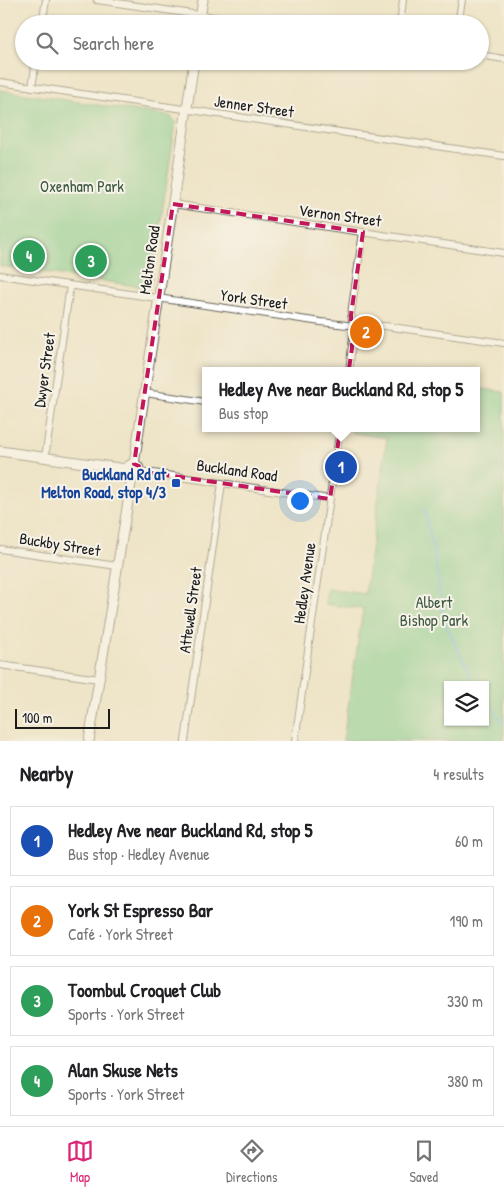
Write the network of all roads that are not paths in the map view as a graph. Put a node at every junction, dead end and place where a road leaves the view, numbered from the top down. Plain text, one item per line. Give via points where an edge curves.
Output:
1 (46, 0) edge
2 (97, 0) edge
3 (203, 0) edge
4 (403, 0) edge
5 (462, 0) edge
6 (44, 15) edge
7 (178, 15) edge
8 (201, 15) edge
9 (401, 15) edge
10 (460, 15) edge
11 (489, 56) edge
12 (504, 59) edge
13 (35, 70) edge
14 (193, 70) edge
15 (0, 82) edge
16 (32, 87) junction
17 (186, 110) junction
18 (504, 156) edge
19 (173, 204) junction
20 (363, 232) junction
21 (504, 253) edge
22 (0, 276) edge
23 (70, 286) junction
24 (158, 299) junction
25 (353, 325) junction
26 (504, 343) edge
27 (350, 367) edge
28 (144, 393) junction
29 (202, 401) edge
30 (339, 432) edge
31 (0, 451) edge
32 (45, 458) junction
33 (133, 470) junction
34 (222, 483) junction
35 (330, 499) junction
36 (0, 549) edge
37 (116, 566) junction
38 (0, 665) edge
39 (99, 679) junction
40 (89, 741) edge
41 (185, 741) edge
42 (295, 741) edge

1 - 6 street
2 - 7 street
3 - 8 street
4 - 9 street
5 - 10 street
11 - 12 street
13 - 16 street
14 - 17 street, Melton Road
15 - 16 street, Jenner Street
16 - 17 street, Jenner Street
17 - 18 street, Jenner Street
17 - 19 street, Melton Road
19 - 20 street, Vernon Street
19 - 24 street, Melton Road
20 - 21 street, Vernon Street
20 - 25 street
22 - 23 street, York Street
23 - 24 street, York Street
23 - 32 street, Dwyer Street
24 - 25 street, York Street
24 - 28 street, Melton Road
25 - 26 street, York Street via 385,326
25 - 27 street
28 - 29 street
28 - 33 street, Melton Road
30 - 35 street, Hedley Avenue
31 - 32 street, Buckland Road
32 - 33 street, Buckland Road
33 - 34 street, Buckland Road
33 - 37 street, Melton Road
34 - 35 street, Buckland Road
34 - 41 street, Attewell Street
35 - 42 street, Hedley Avenue
36 - 37 street, Buckby Street
37 - 39 street, Melton Road
38 - 39 street
39 - 40 street, Melton Road

